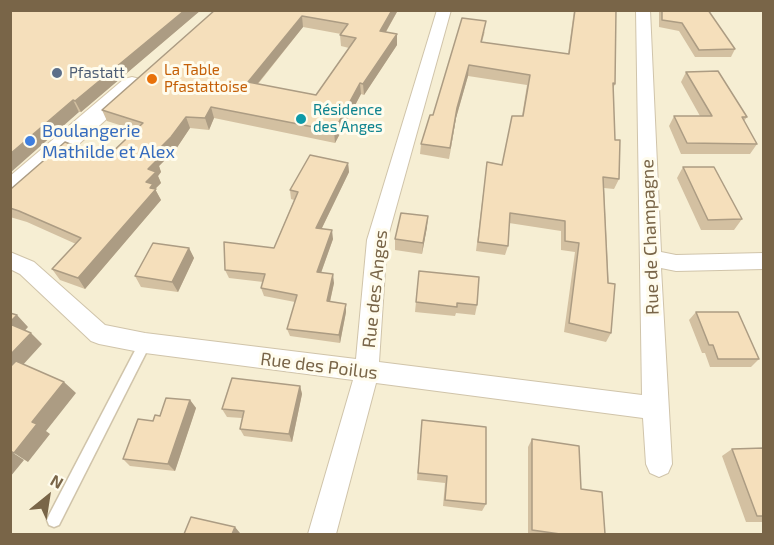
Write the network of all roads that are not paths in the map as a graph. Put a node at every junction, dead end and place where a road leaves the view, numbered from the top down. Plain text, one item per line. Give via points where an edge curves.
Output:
1 (444, 10) edge
2 (643, 10) edge
3 (152, 66) edge
4 (10, 191) edge
5 (650, 258) junction
6 (10, 260) edge
7 (764, 261) edge
8 (146, 343) junction
9 (367, 372) junction
10 (655, 408) junction
11 (659, 464) dead end
12 (54, 519) dead end
13 (322, 534) edge

1 - 9 street, Rue des Anges via 377,240
2 - 5 street, Rue de Champagne
3 - 4 main road
5 - 7 street via 676,263
5 - 10 street, Rue de Champagne
6 - 8 street, Rue des Poilus via 27,268 99,334
8 - 9 street, Rue des Poilus
8 - 12 lane
9 - 10 street, Rue des Poilus
9 - 13 street, Rue des Anges
10 - 11 street, Rue de Champagne

